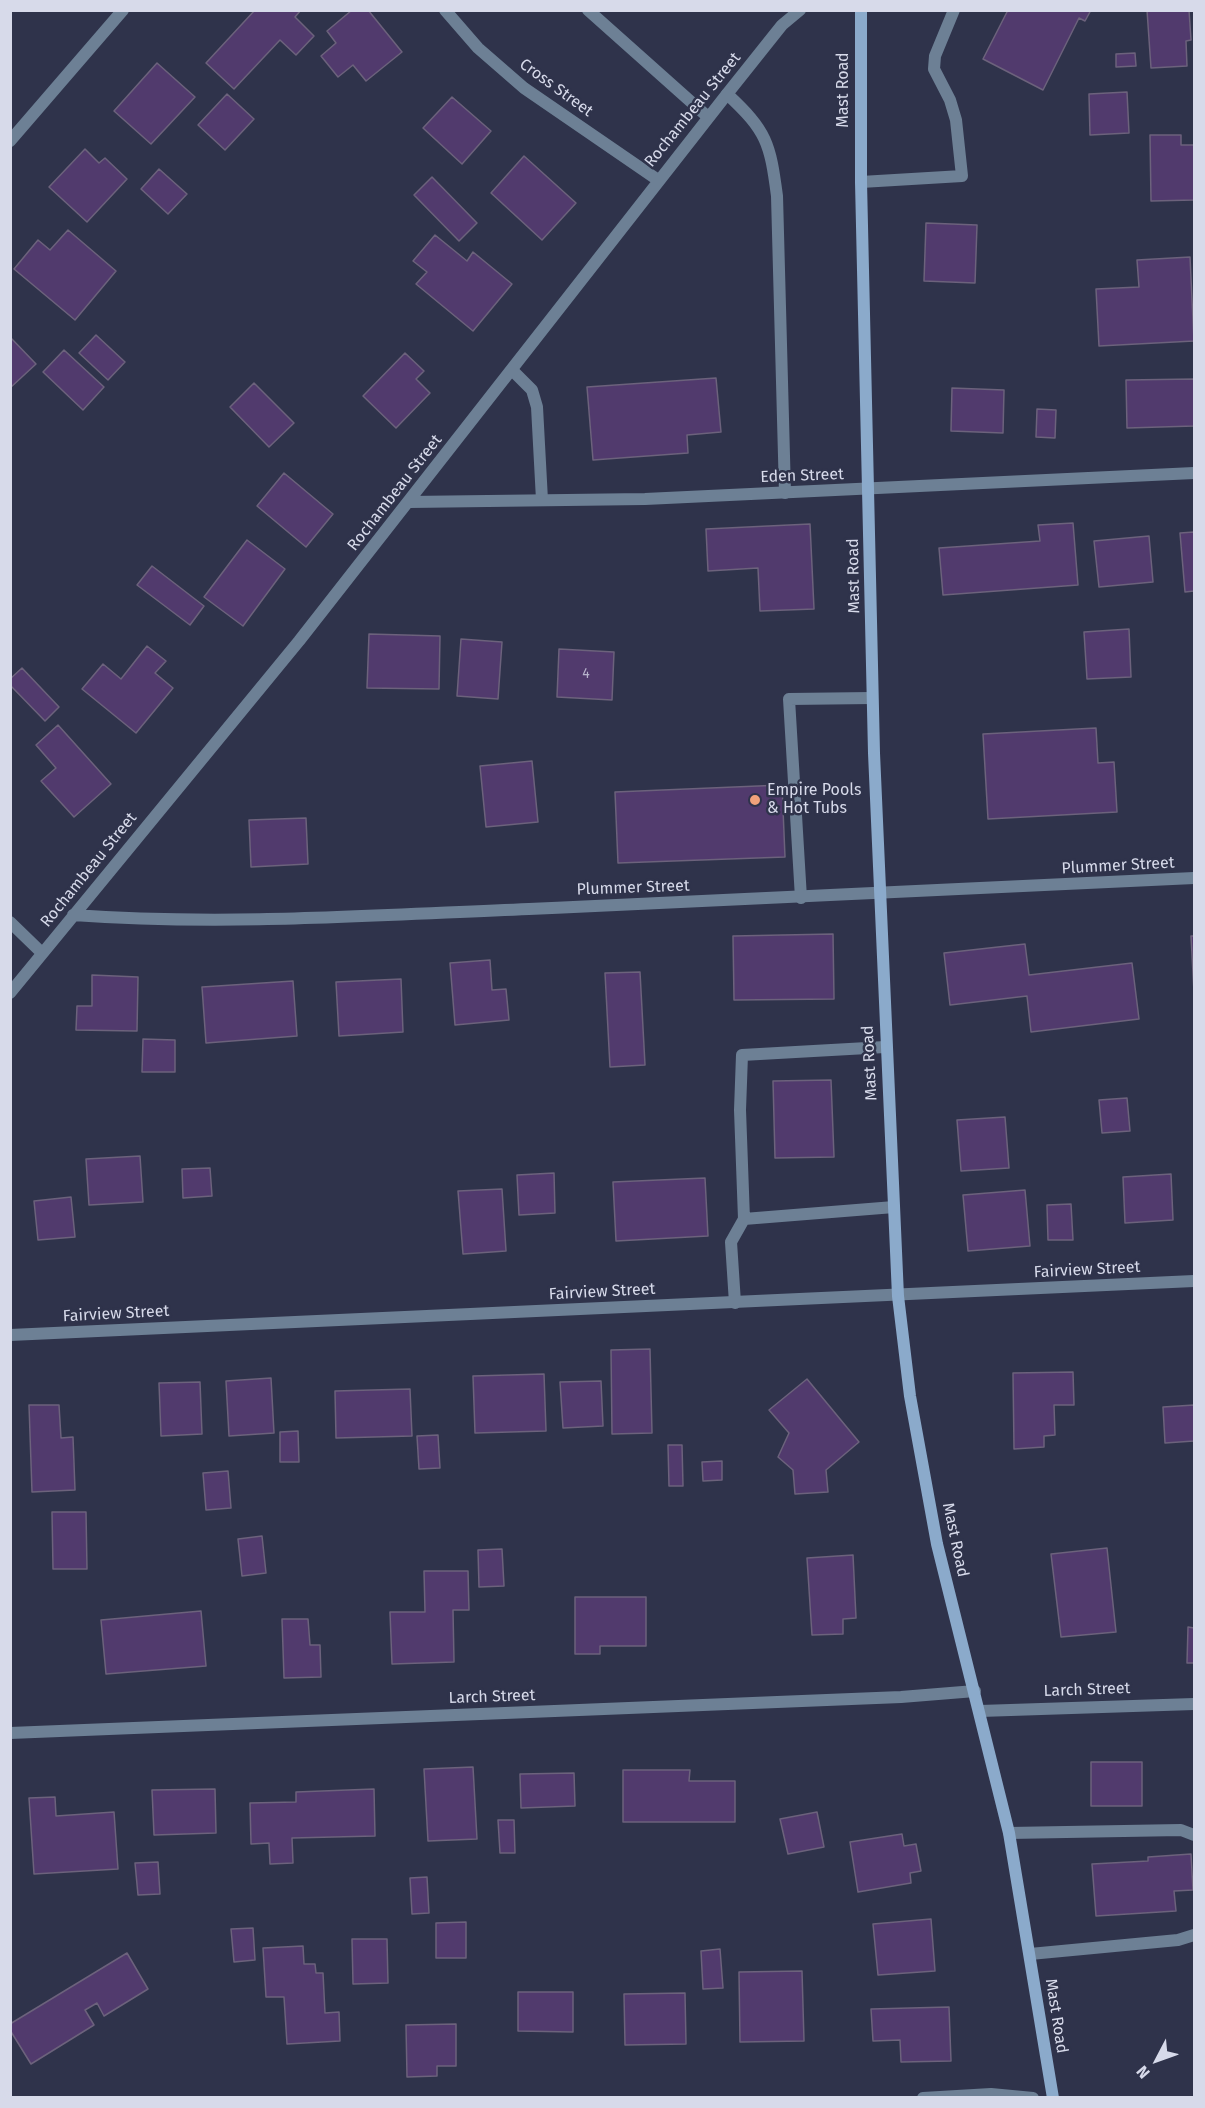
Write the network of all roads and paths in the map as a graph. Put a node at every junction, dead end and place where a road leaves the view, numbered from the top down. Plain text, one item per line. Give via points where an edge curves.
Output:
1 (123, 10) edge
2 (445, 10) edge
3 (588, 10) edge
4 (800, 10) edge
5 (861, 10) edge
6 (954, 10) edge
7 (726, 94) junction
8 (708, 117) junction
9 (10, 141) edge
10 (658, 180) junction
11 (861, 182) junction
12 (512, 370) junction
13 (1194, 474) edge
14 (869, 490) junction
15 (785, 494) junction
16 (542, 500) junction
17 (409, 502) junction
18 (872, 698) junction
19 (1194, 878) edge
20 (878, 896) junction
21 (801, 898) junction
22 (73, 915) junction
23 (10, 922) edge
24 (42, 953) junction
25 (10, 993) edge
26 (885, 1047) junction
27 (894, 1207) junction
28 (744, 1219) junction
29 (1194, 1281) edge
30 (898, 1296) junction
31 (735, 1303) junction
32 (10, 1335) edge
33 (975, 1691) junction
34 (1194, 1704) edge
35 (980, 1711) junction
36 (10, 1733) edge
37 (1009, 1833) junction
38 (1194, 1835) edge
39 (1194, 1935) edge
40 (1030, 1954) junction
41 (923, 2097) edge
42 (1033, 2097) edge
43 (1053, 2097) edge

1 - 9 street
2 - 10 street, Cross Street via 478,48 524,88
3 - 8 street
4 - 7 street, Rochambeau Street via 782,25
5 - 11 main road, Mast Road
6 - 11 street via 934,56 934,69 956,120 962,176
7 - 8 street, Rochambeau Street
7 - 15 street via 753,119 766,140 774,174
8 - 10 street, Rochambeau Street
10 - 12 street, Rochambeau Street
11 - 14 main road, Mast Road
12 - 16 street via 532,390 537,408
12 - 17 street, Rochambeau Street
13 - 14 street, Eden Street
14 - 15 street, Eden Street
14 - 18 main road, Mast Road
15 - 16 street, Eden Street
16 - 17 street, Eden Street
17 - 22 street, Rochambeau Street
18 - 20 main road, Mast Road
18 - 21 street via 789,699
19 - 20 street, Plummer Street
20 - 21 street, Plummer Street
20 - 26 main road, Mast Road
21 - 22 street, Plummer Street via 379,915 152,919
22 - 24 street, Rochambeau Street
23 - 24 street
24 - 25 street, Rochambeau Street
26 - 27 main road, Mast Road
26 - 28 street via 742,1055
27 - 28 street
27 - 30 main road, Mast Road
28 - 31 street via 731,1242
29 - 30 street, Fairview Street
30 - 31 street, Fairview Street
30 - 33 main road, Mast Road via 910,1396 937,1544
31 - 32 street, Fairview Street
33 - 35 main road, Mast Road
33 - 36 street, Larch Street via 889,1698
34 - 35 street, Larch Street
35 - 37 main road, Mast Road
37 - 38 street via 1181,1830
37 - 40 main road, Mast Road
39 - 40 street via 1178,1940
40 - 43 main road, Mast Road
41 - 42 street

